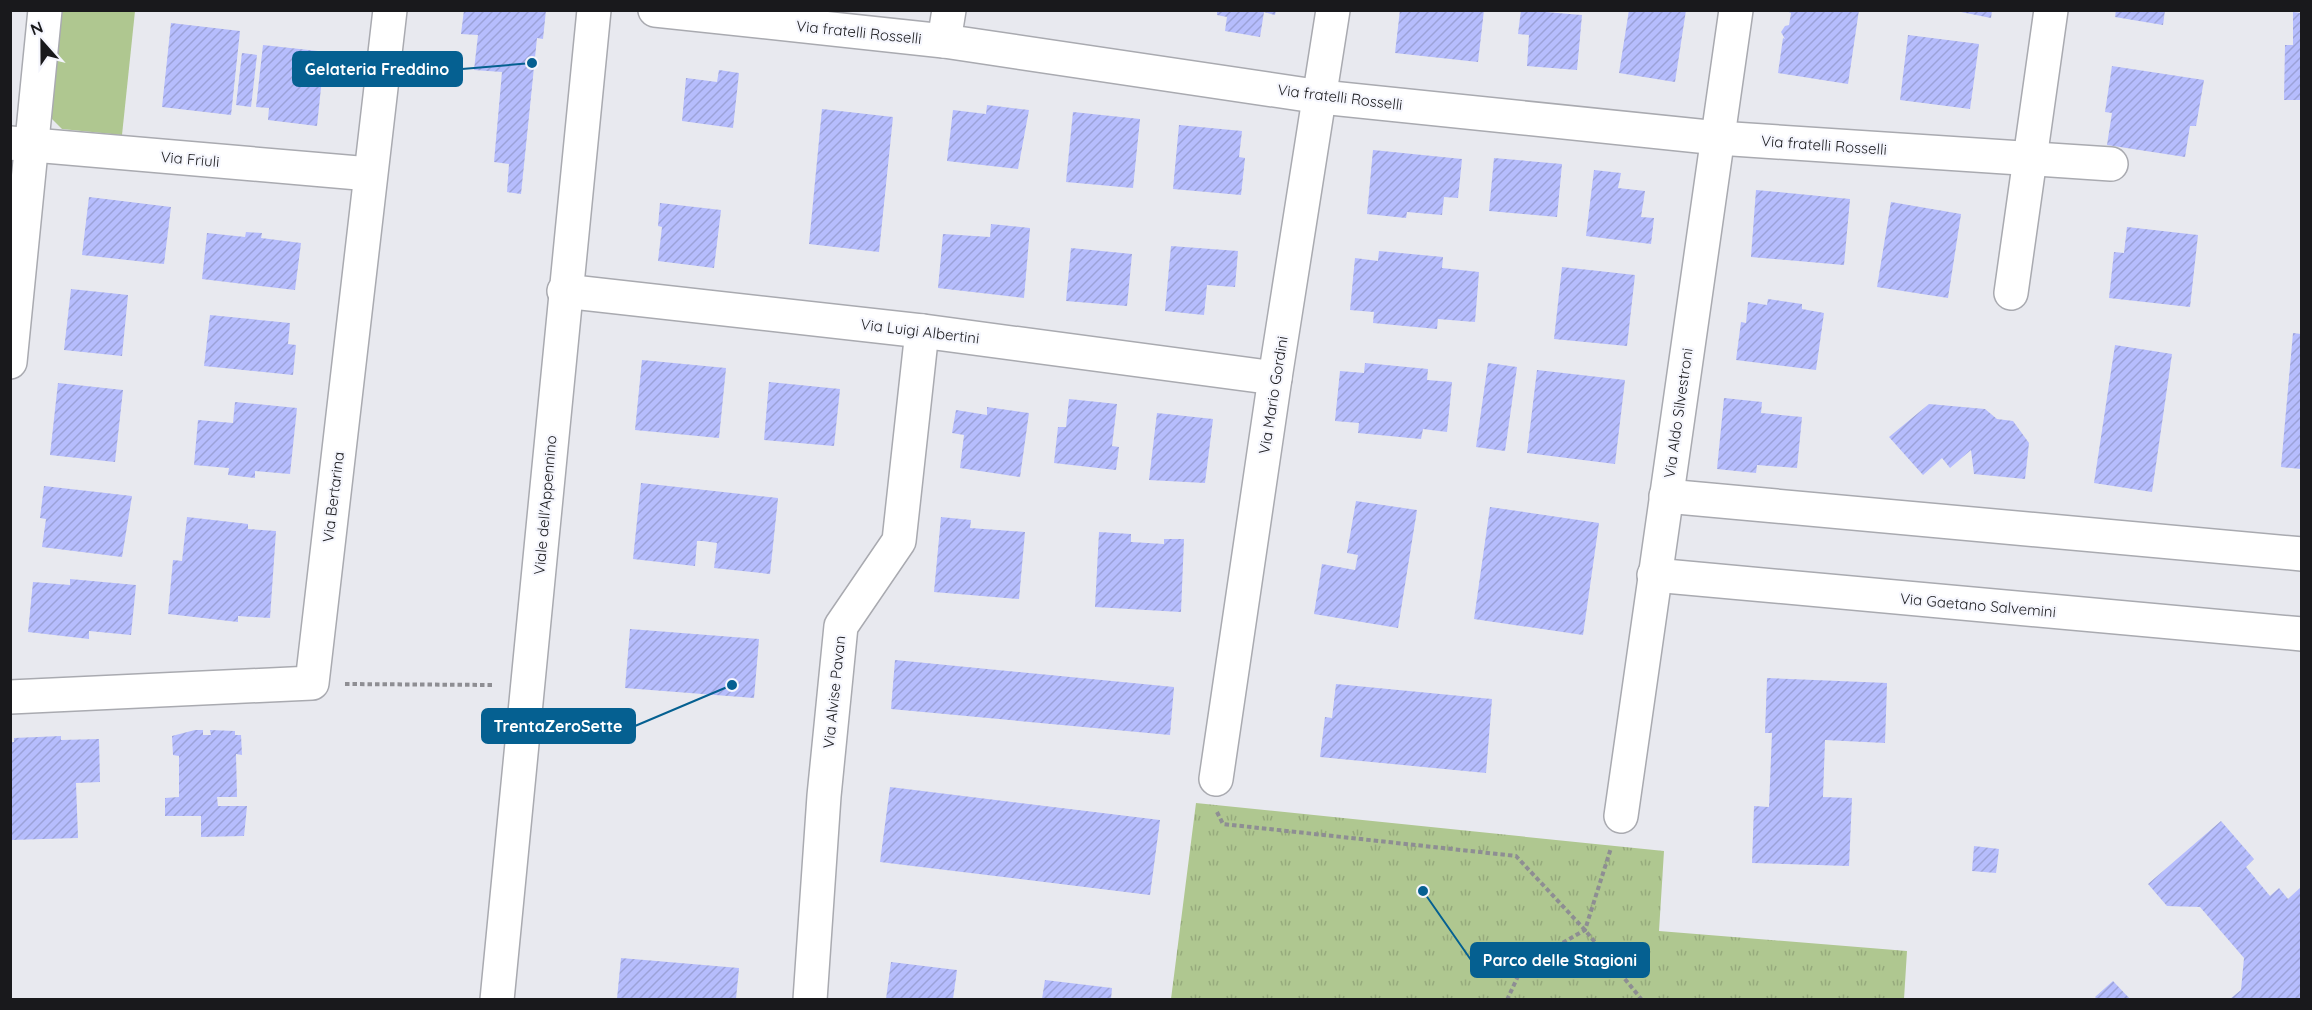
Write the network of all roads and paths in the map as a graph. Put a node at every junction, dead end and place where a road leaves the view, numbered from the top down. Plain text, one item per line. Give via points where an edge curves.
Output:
1 (45, 10) edge
2 (390, 10) edge
3 (594, 10) edge
4 (655, 10) edge
5 (1333, 10) edge
6 (1736, 10) edge
7 (2051, 10) edge
8 (946, 26) edge
9 (1321, 97) junction
10 (1718, 138) junction
11 (21, 144) edge
12 (2028, 160) junction
13 (2111, 164) dead end
14 (370, 174) junction
15 (564, 291) junction
16 (2011, 293) dead end
17 (922, 331) junction
18 (10, 362) edge
19 (1275, 378) junction
20 (1666, 496) junction
21 (2301, 554) edge
22 (1654, 575) junction
23 (2301, 634) edge
24 (312, 683) junction
25 (529, 686) junction
26 (10, 697) edge
27 (1216, 779) joint
28 (1621, 816) joint
29 (1585, 930) junction
30 (497, 999) edge
31 (810, 999) edge
32 (1507, 999) edge
33 (1642, 999) edge

1 - 11 street
2 - 14 street, Via Bertarina
3 - 15 street, Viale dell'Appennino
4 - 8 street, Via fratelli Rosselli
5 - 9 street, Via Mario Gordini
6 - 10 street, Via Aldo Silvestroni
7 - 12 street
8 - 9 street, Via fratelli Rosselli
9 - 10 street, Via fratelli Rosselli
9 - 19 street, Via Mario Gordini
10 - 12 street, Via fratelli Rosselli
10 - 20 street, Via Aldo Silvestroni
11 - 14 street, Via Friuli
11 - 18 street
12 - 13 street, Via fratelli Rosselli
12 - 16 street
14 - 24 street, Via Bertarina
15 - 17 street, Via Luigi Albertini
15 - 25 street, Viale dell'Appennino
17 - 19 street, Via Luigi Albertini
17 - 31 street, Via Alvise Pavan via 899,541 841,626
19 - 27 street, Via Mario Gordini
20 - 21 street
20 - 22 street, Via Aldo Silvestroni
22 - 23 street, Via Gaetano Salvemini
22 - 28 street, Via Aldo Silvestroni
24 - 25 path
24 - 26 street
25 - 30 street, Viale dell'Appennino
27 - 29 path via 1213,804 1223,824 1516,856
28 - 29 path
29 - 32 path via 1519,974
29 - 33 path

